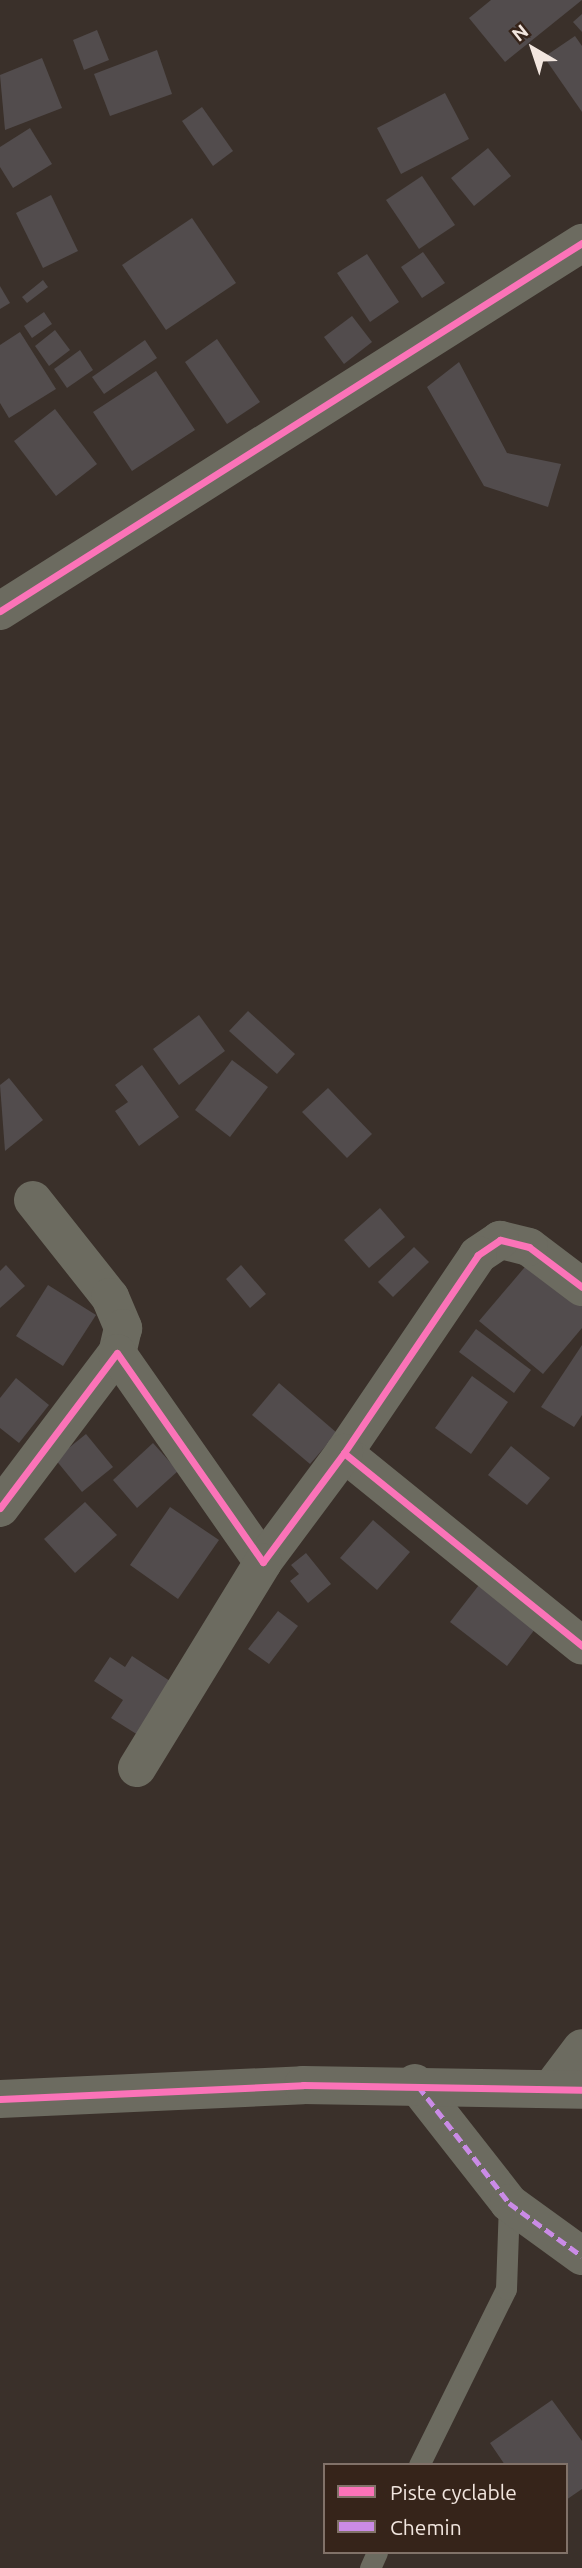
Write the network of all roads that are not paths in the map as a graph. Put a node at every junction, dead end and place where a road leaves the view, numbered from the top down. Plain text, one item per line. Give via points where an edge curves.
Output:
1 (582, 243) edge
2 (0, 611) edge
3 (33, 1200) dead end
4 (582, 1287) edge
5 (117, 1353) junction
6 (344, 1453) junction
7 (0, 1508) edge
8 (263, 1562) junction
9 (582, 1646) edge
10 (137, 1768) dead end
11 (582, 2048) edge
12 (415, 2083) junction
13 (566, 2089) edge
14 (0, 2099) edge
15 (509, 2203) junction
16 (582, 2256) edge
17 (420, 2463) edge

1 - 2 street
3 - 5 street via 110,1297 123,1328
4 - 6 street via 529,1247 500,1240 478,1255
5 - 7 street
5 - 8 street
6 - 8 street
6 - 9 street
8 - 10 street
11 - 13 street
12 - 13 street
12 - 14 street
12 - 15 street
15 - 16 street
15 - 17 lane via 506,2290

